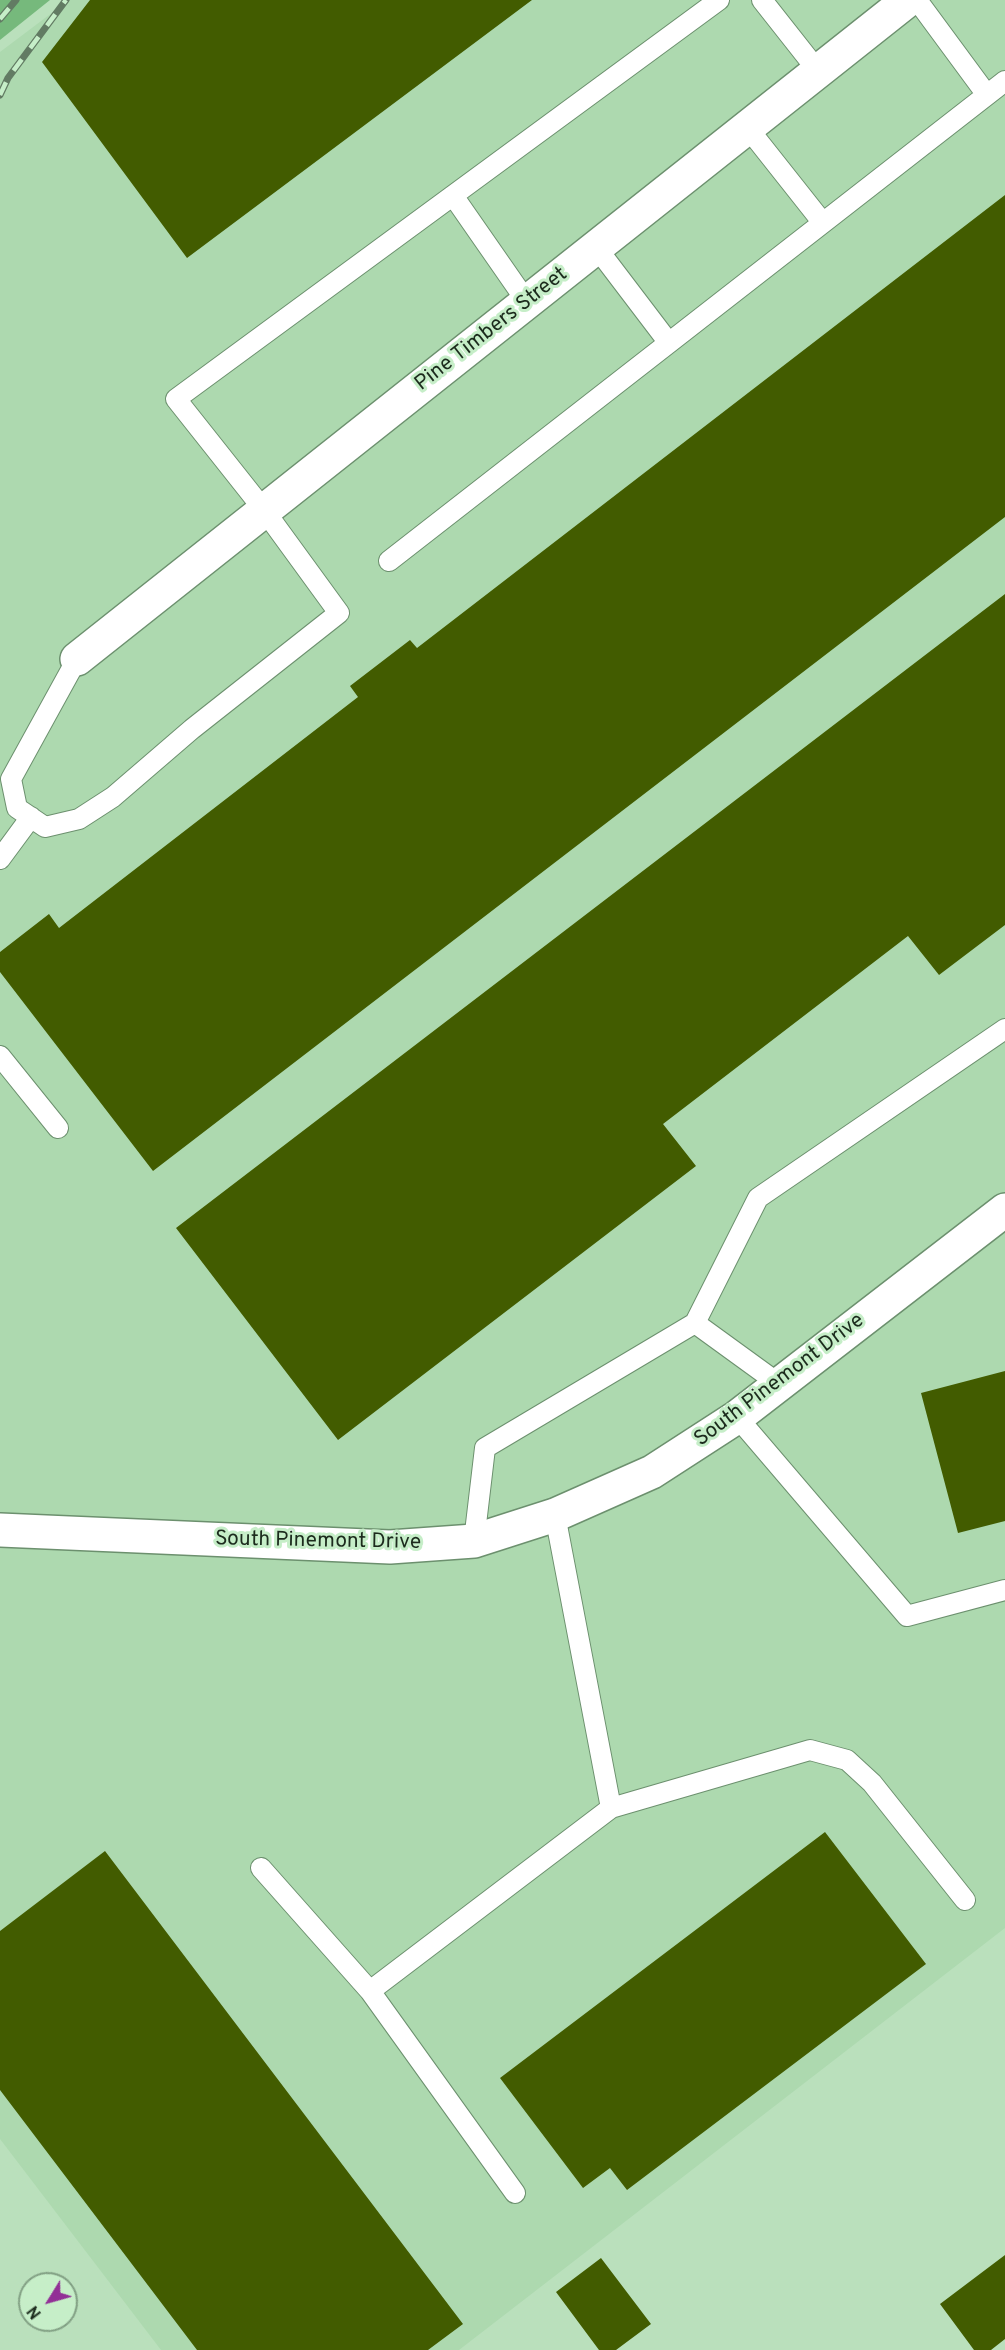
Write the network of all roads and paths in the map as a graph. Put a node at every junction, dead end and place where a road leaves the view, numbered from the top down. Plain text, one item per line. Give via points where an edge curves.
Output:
1 (720, 0) edge
2 (762, 0) edge
3 (908, 0) edge
4 (916, 0) edge
5 (818, 71) junction
6 (1005, 81) edge
7 (987, 95) junction
8 (747, 127) junction
9 (454, 196) junction
10 (823, 223) junction
11 (596, 247) junction
12 (527, 302) junction
13 (669, 343) junction
14 (264, 510) junction
15 (388, 561) dead end
16 (76, 659) joint
17 (30, 817) junction
18 (0, 860) edge
19 (1005, 1029) edge
20 (0, 1056) edge
21 (58, 1128) dead end
22 (1005, 1210) edge
23 (695, 1323) junction
24 (779, 1384) junction
25 (737, 1417) junction
26 (555, 1515) junction
27 (0, 1530) edge
28 (474, 1540) junction
29 (1005, 1590) edge
30 (611, 1808) junction
31 (261, 1868) dead end
32 (966, 1900) dead end
33 (370, 1991) junction
34 (515, 2193) dead end

1 - 9 lane
2 - 5 lane
3 - 5 street, Pine Timbers Street
4 - 7 lane
5 - 8 street, Pine Timbers Street
6 - 7 lane
7 - 10 lane
8 - 10 lane
8 - 11 street, Pine Timbers Street
9 - 12 lane
9 - 14 lane via 176,399
10 - 13 lane
11 - 12 street, Pine Timbers Street
11 - 13 lane
12 - 14 street, Pine Timbers Street
13 - 15 lane
14 - 16 street, Pine Timbers Street
14 - 17 lane via 339,613 113,797 79,819 45,827
16 - 17 lane via 11,779 17,808
17 - 18 lane
19 - 23 lane via 758,1198
20 - 21 lane
22 - 24 street, South Pinemont Drive
23 - 24 lane
23 - 28 lane via 485,1448
24 - 25 street, South Pinemont Drive
25 - 26 street, South Pinemont Drive via 652,1472
25 - 29 lane via 907,1616
26 - 28 street, South Pinemont Drive
26 - 30 lane
27 - 28 street, South Pinemont Drive via 390,1547
30 - 32 lane via 810,1750 847,1760 872,1783
30 - 33 lane
31 - 33 lane
33 - 34 lane

